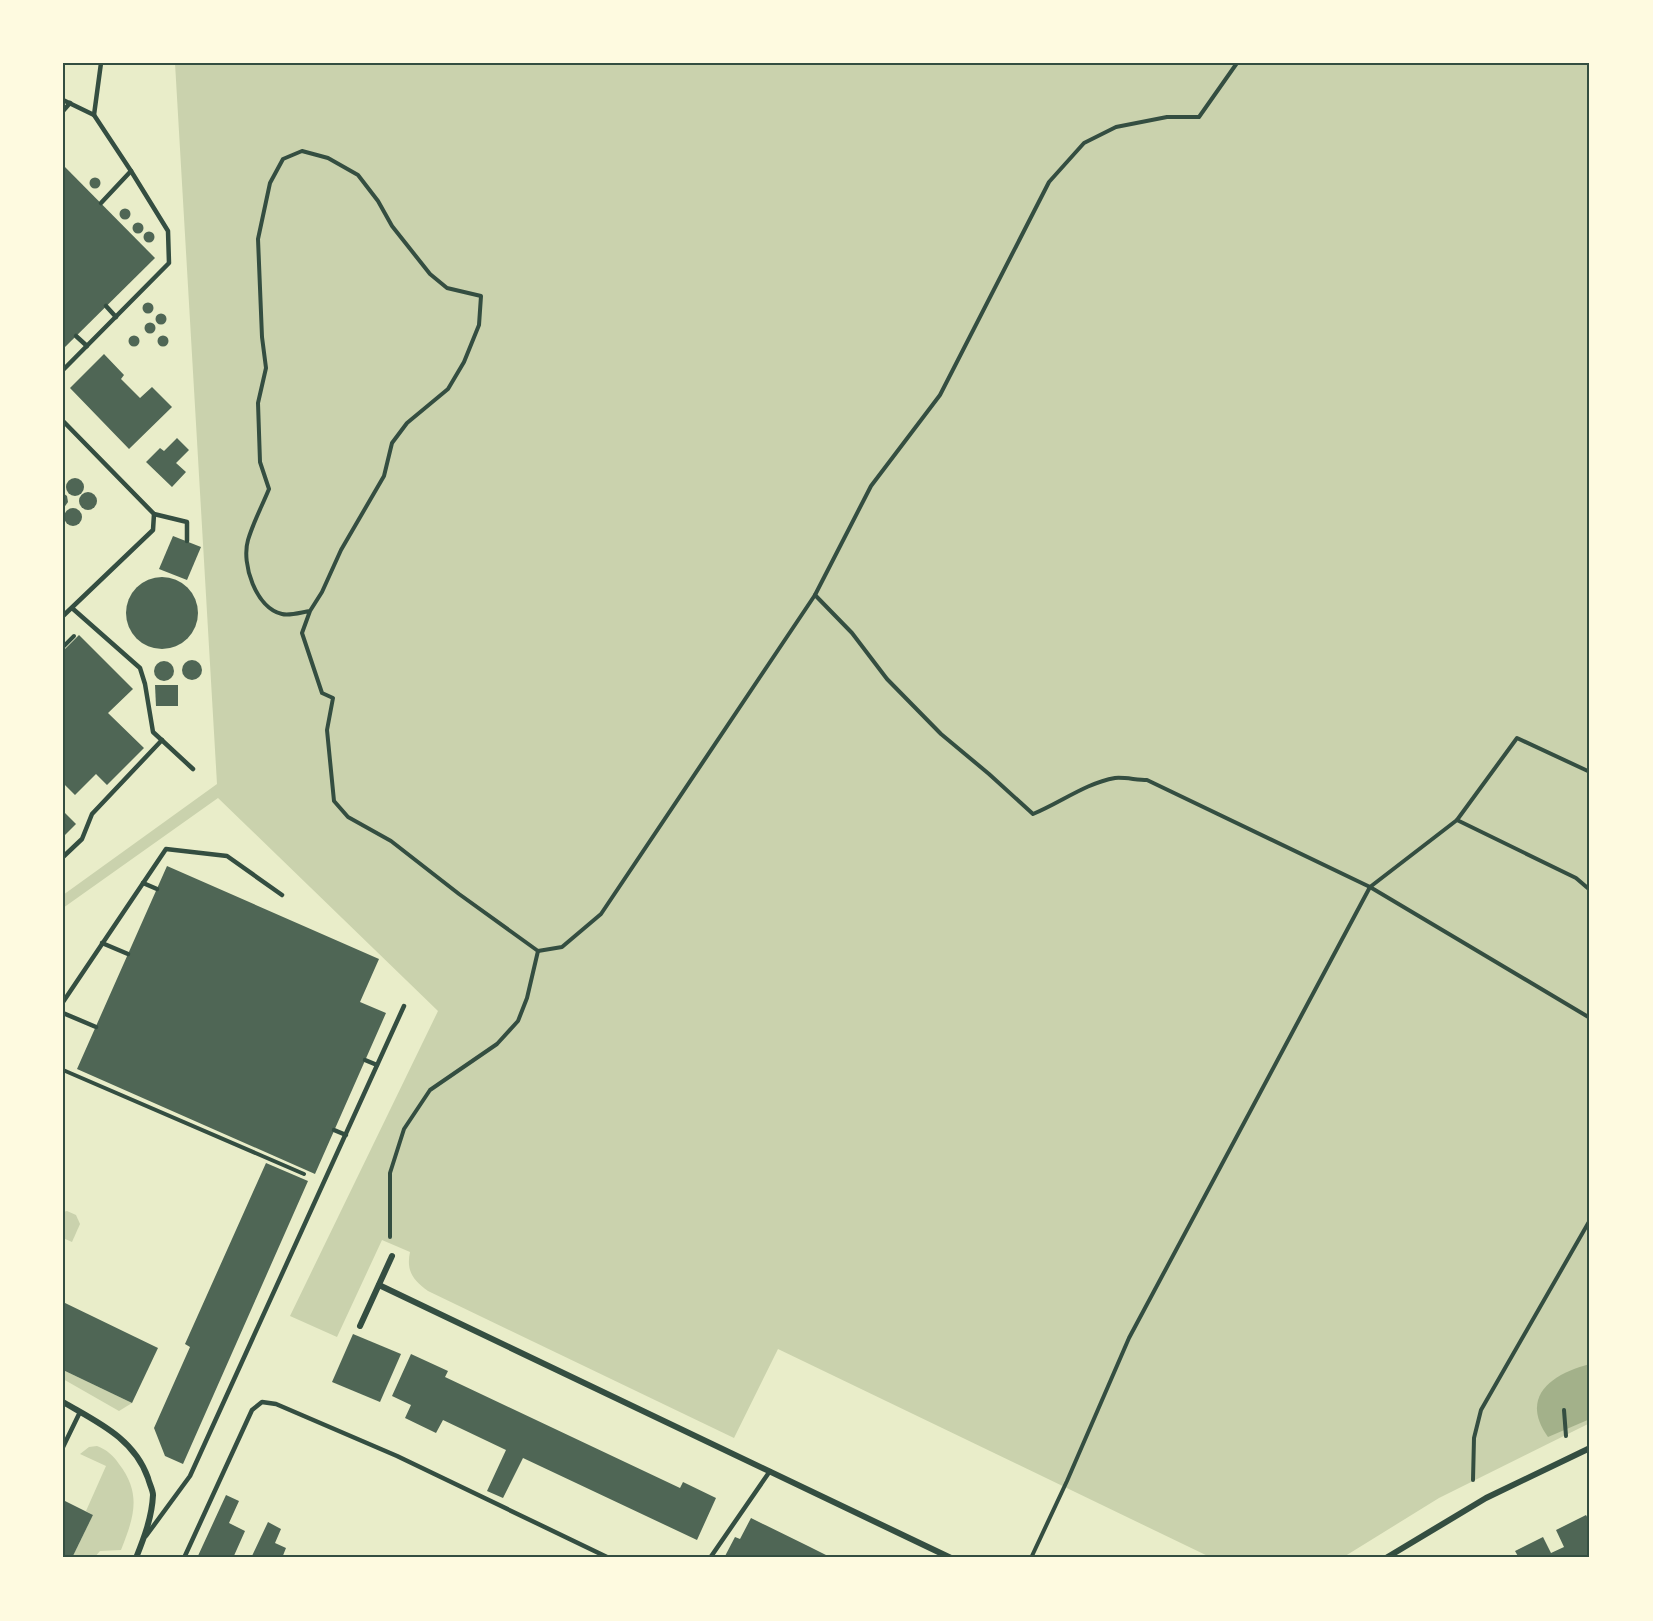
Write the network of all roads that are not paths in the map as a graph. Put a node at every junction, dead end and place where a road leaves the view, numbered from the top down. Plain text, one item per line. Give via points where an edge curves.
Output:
1 (102, 63) edge
2 (63, 100) edge
3 (70, 103) junction
4 (63, 111) edge
5 (94, 115) junction
6 (131, 171) junction
7 (100, 203) dead end
8 (106, 306) dead end
9 (116, 317) junction
10 (76, 336) dead end
11 (87, 346) junction
12 (63, 370) edge
13 (63, 421) edge
14 (154, 514) junction
15 (187, 541) dead end
16 (72, 608) junction
17 (63, 616) edge
18 (162, 740) junction
19 (124, 768) dead end
20 (193, 769) dead end
21 (130, 773) junction
22 (63, 857) edge
23 (143, 883) junction
24 (157, 889) dead end
25 (282, 895) dead end
26 (102, 944) junction
27 (128, 954) dead end
28 (63, 1002) edge
29 (405, 1006) dead end
30 (63, 1013) edge
31 (96, 1027) dead end
32 (365, 1060) dead end
33 (377, 1065) junction
34 (334, 1130) dead end
35 (346, 1135) junction
36 (392, 1256) road end
37 (379, 1285) junction
38 (360, 1326) dead end
39 (63, 1402) edge
40 (80, 1412) junction
41 (63, 1448) edge
42 (1590, 1448) edge
43 (770, 1471) junction
44 (144, 1538) junction
45 (136, 1558) edge
46 (184, 1558) edge
47 (609, 1558) edge
48 (710, 1558) edge
49 (951, 1558) edge
50 (1386, 1558) edge

1 - 5 lane
2 - 3 lane
3 - 4 lane
3 - 5 lane
5 - 6 lane
6 - 7 lane
6 - 9 lane via 168,231 169,262
8 - 9 lane
9 - 11 lane
10 - 11 lane
11 - 12 lane
13 - 14 lane
14 - 15 lane via 187,522
14 - 16 lane via 153,530
16 - 17 lane
16 - 18 lane via 140,668 153,732
18 - 20 lane
18 - 21 lane
19 - 21 lane
21 - 22 lane via 92,814 82,839
23 - 24 lane
23 - 25 lane via 166,849 227,856
23 - 26 lane
26 - 27 lane
26 - 28 lane
29 - 33 lane
30 - 31 lane
32 - 33 lane
33 - 35 lane
34 - 35 lane
35 - 44 lane via 190,1476
36 - 37 street
37 - 38 street
37 - 43 street
39 - 40 street
40 - 41 lane
40 - 44 street via 124,1441 145,1472 153,1493
42 - 50 street via 1486,1498
43 - 48 lane
43 - 49 street
44 - 45 street
46 - 47 lane via 252,1410 262,1402 276,1404 397,1456

